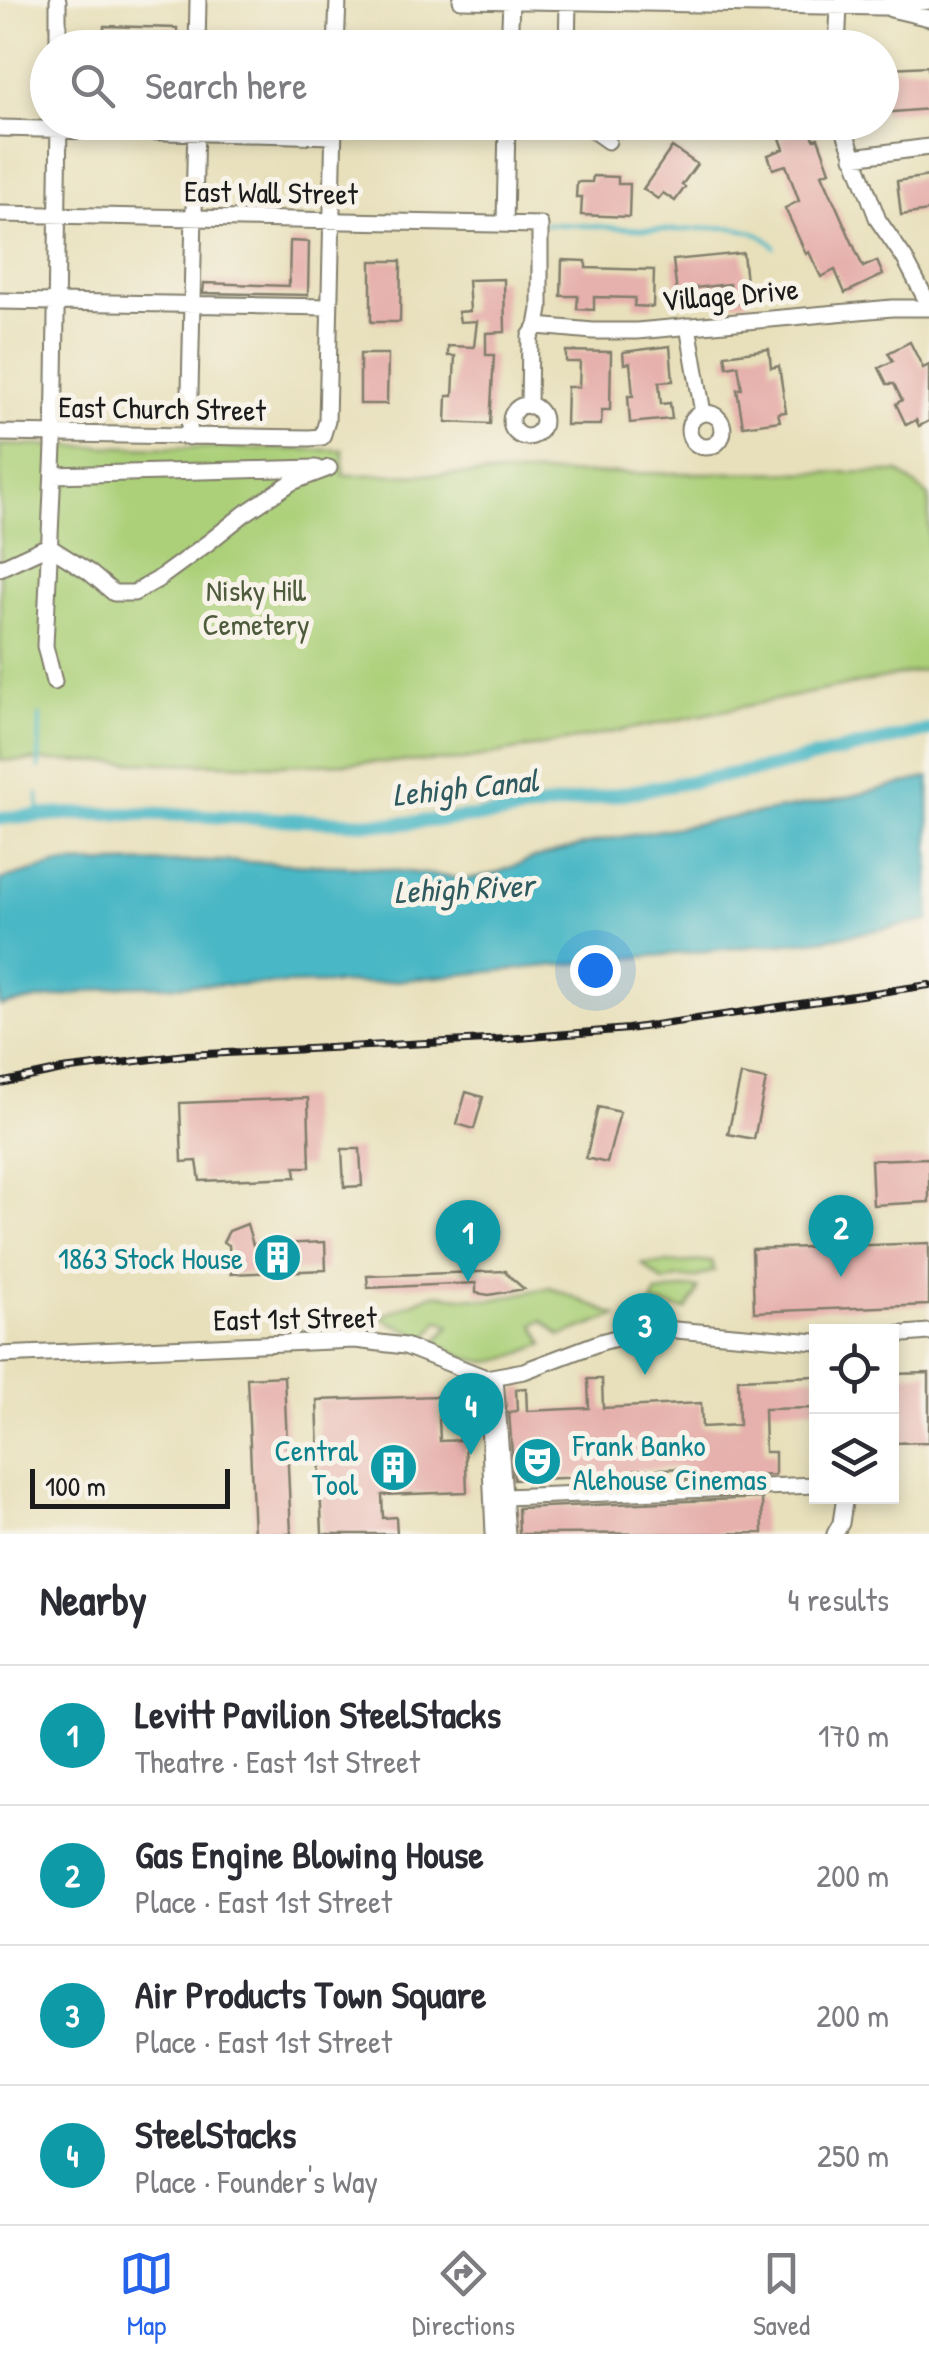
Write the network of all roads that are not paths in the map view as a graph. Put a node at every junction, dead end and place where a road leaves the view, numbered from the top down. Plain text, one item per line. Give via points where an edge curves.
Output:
1 (58, 0) edge
2 (198, 0) edge
3 (338, 0) edge
4 (461, 0) edge
5 (929, 1) edge
6 (511, 2) edge
7 (682, 2) edge
8 (568, 3) junction
9 (839, 7) junction
10 (882, 8) junction
11 (929, 18) edge
12 (58, 30) edge
13 (197, 30) edge
14 (337, 30) edge
15 (510, 30) edge
16 (567, 30) edge
17 (838, 30) edge
18 (30, 127) edge
19 (0, 128) edge
20 (59, 140) edge
21 (196, 140) edge
22 (334, 140) edge
23 (507, 140) edge
24 (847, 140) edge
25 (929, 147) edge
26 (853, 157) junction
27 (0, 214) edge
28 (57, 216) junction
29 (194, 218) junction
30 (331, 220) junction
31 (505, 224) junction
32 (0, 301) edge
33 (56, 302) junction
34 (193, 304) junction
35 (329, 306) junction
36 (929, 307) edge
37 (536, 326) junction
38 (688, 326) junction
39 (529, 406) dead end
40 (703, 412) dead end
41 (0, 432) edge
42 (53, 433) junction
43 (189, 437) junction
44 (53, 475) junction
45 (48, 546) junction
46 (0, 568) edge
47 (54, 682) dead end
48 (929, 1332) edge
49 (899, 1335) edge
50 (809, 1341) edge
51 (0, 1354) edge
52 (491, 1378) junction
53 (809, 1484) edge
54 (504, 1497) junction
55 (844, 1504) edge
56 (494, 1534) edge
57 (508, 1534) edge
58 (834, 1534) edge

1 - 12 street
2 - 13 street
3 - 14 street
4 - 6 street
5 - 10 street
6 - 8 street
6 - 15 street
7 - 8 street
7 - 9 street
8 - 16 street
9 - 10 street
9 - 17 street
10 - 11 street
18 - 19 street
20 - 28 street
21 - 29 street
22 - 30 street
23 - 31 street
24 - 26 street
25 - 26 street
26 - 36 street via 878,220
27 - 28 street, East Wall Street
28 - 29 street, East Wall Street
28 - 33 street
29 - 30 street, East Wall Street
29 - 34 street
30 - 31 street, East Wall Street
30 - 35 street
31 - 37 street, East Wall Street via 540,224
32 - 33 street
33 - 34 street
33 - 42 street
34 - 35 street
34 - 43 street
35 - 43 street, East Church Street via 322,437
36 - 38 street, Village Drive
37 - 38 street, Village Drive
37 - 39 street via 530,336
38 - 40 street
41 - 42 street, East Church Street
42 - 43 street, East Church Street
42 - 44 street
44 - 45 street
44 - 45 street via 330,468 292,482 134,593 114,593
45 - 46 street
45 - 47 street via 45,646
48 - 49 street
50 - 52 street via 652,1328
51 - 52 street, East 1st Street via 355,1340 405,1346
52 - 54 street
52 - 56 street
53 - 54 street
54 - 57 street
55 - 58 street

